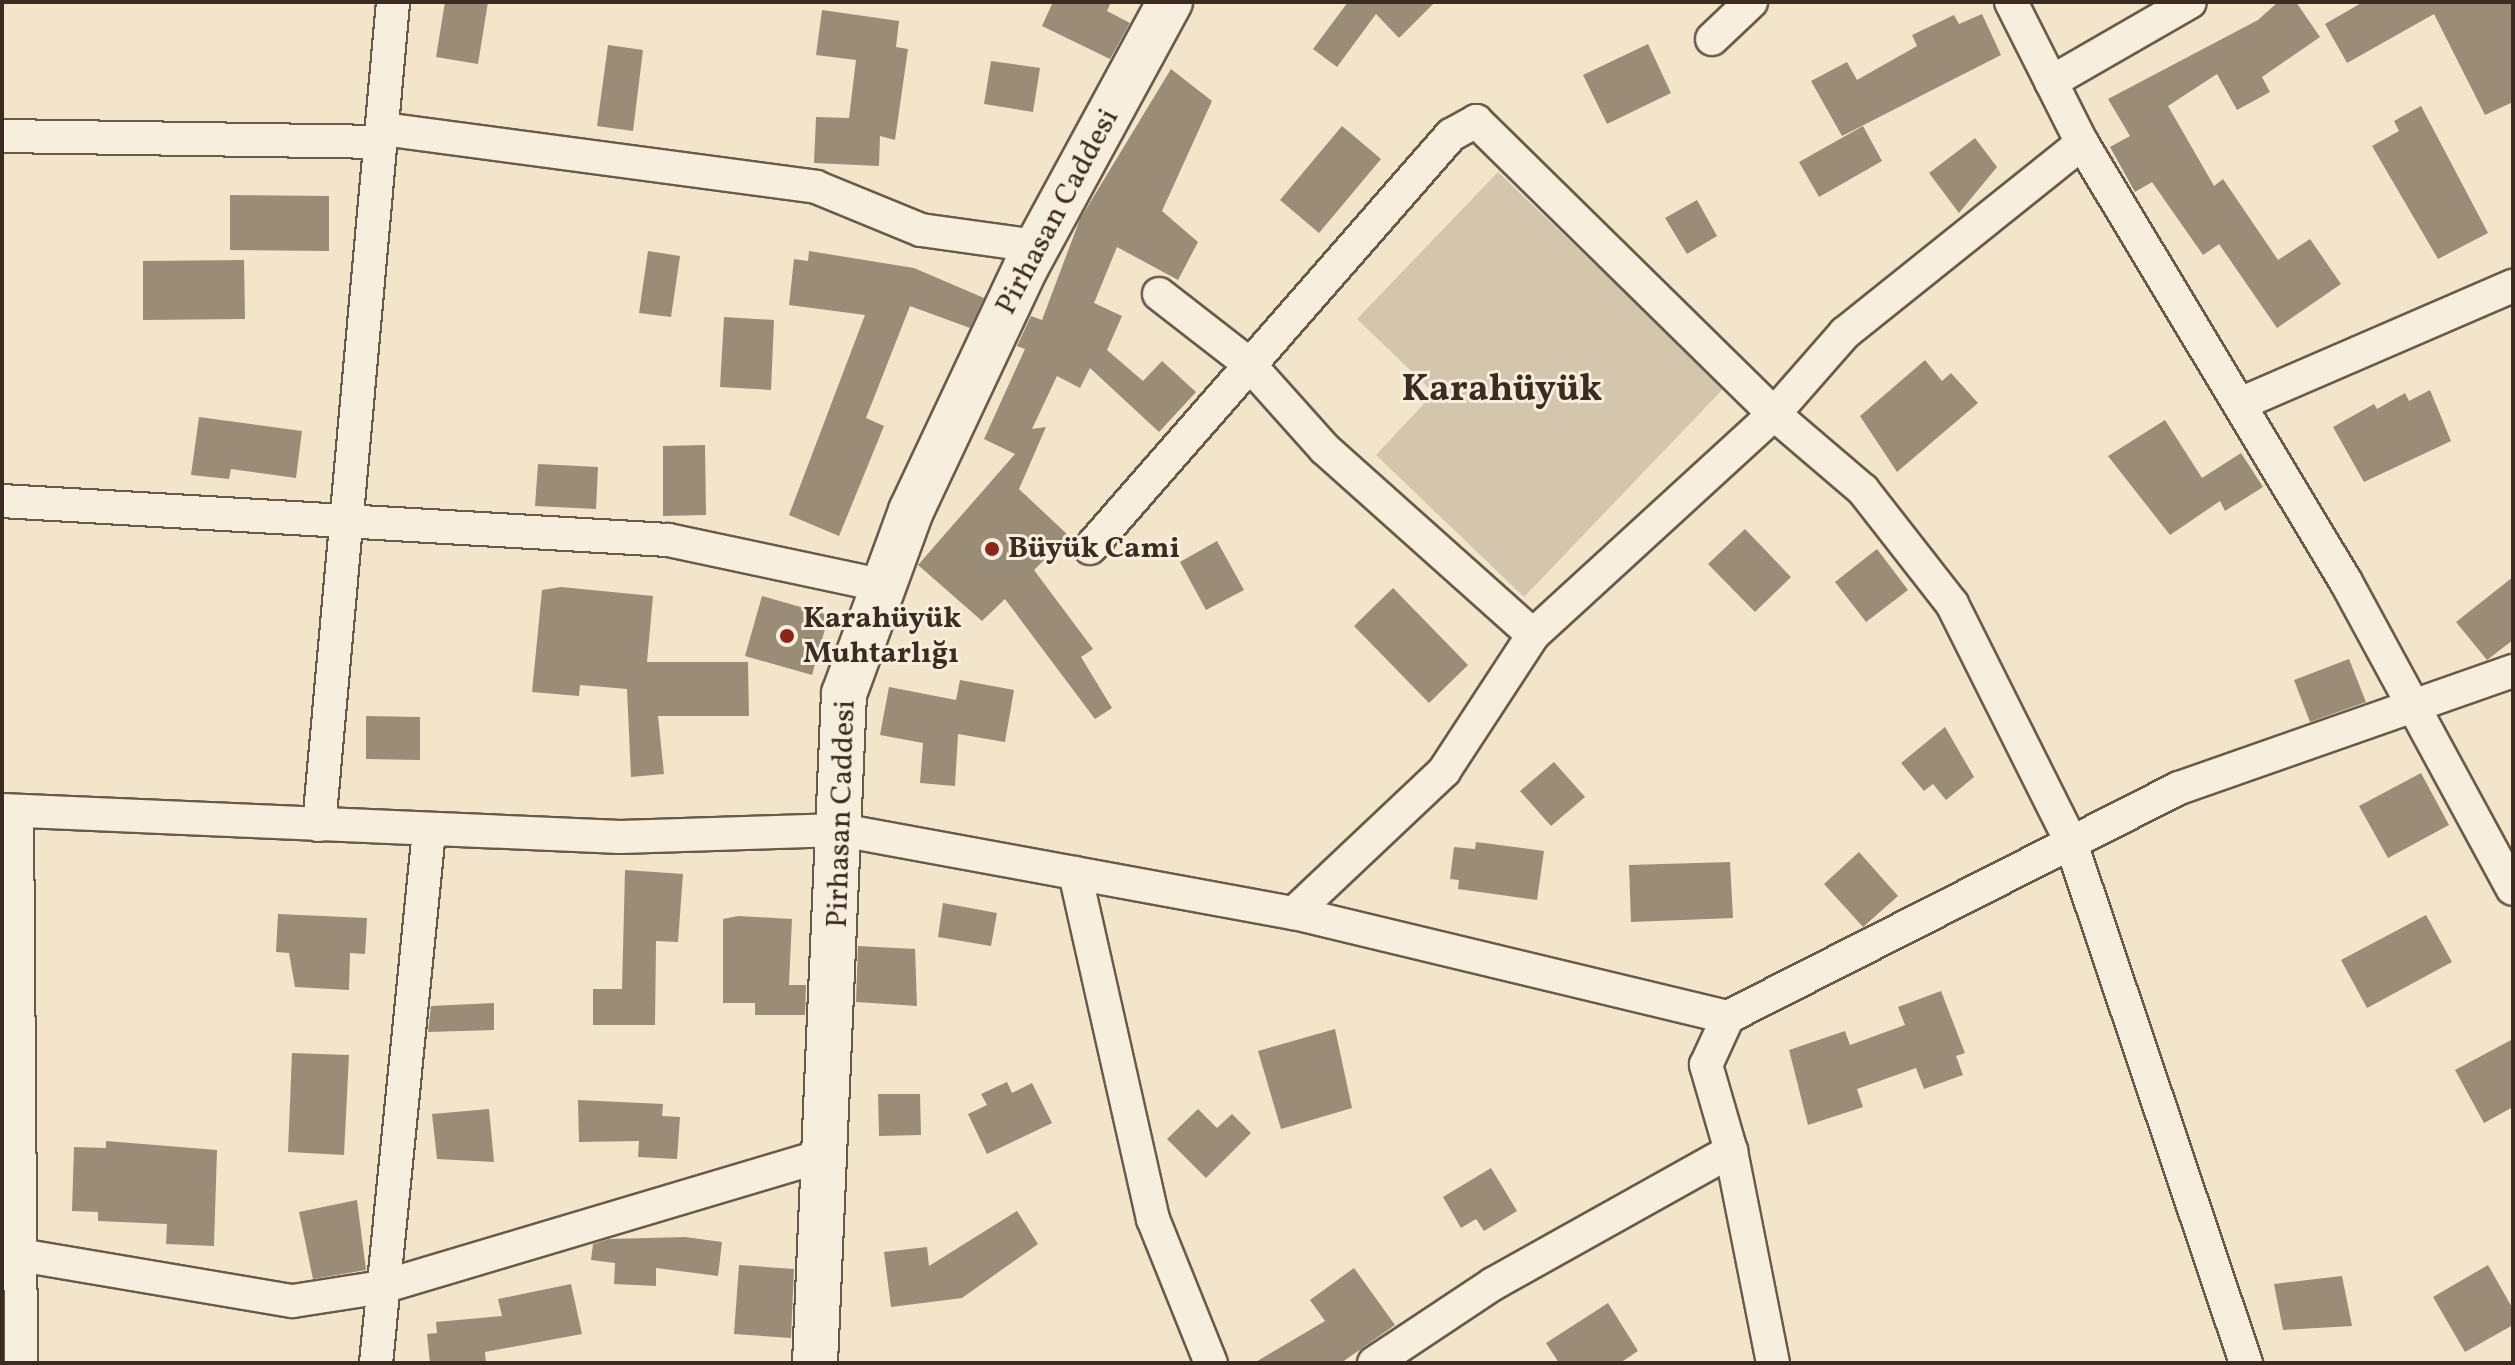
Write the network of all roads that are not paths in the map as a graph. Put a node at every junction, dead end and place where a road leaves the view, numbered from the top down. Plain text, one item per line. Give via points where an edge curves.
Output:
1 (393, 2) edge
2 (1170, 2) edge
3 (1751, 2) edge
4 (2011, 2) edge
5 (2190, 2) edge
6 (1712, 39) dead end
7 (2051, 82) junction
8 (382, 135) junction
9 (2, 136) edge
10 (2082, 143) junction
11 (1037, 246) junction
12 (2513, 286) edge
13 (1159, 294) dead end
14 (1248, 363) junction
15 (2242, 403) junction
16 (1774, 414) junction
17 (2, 501) edge
18 (343, 516) junction
19 (1090, 548) dead end
20 (884, 586) junction
21 (1533, 635) junction
22 (2513, 671) edge
23 (2416, 707) junction
24 (10, 810) edge
25 (319, 825) junction
26 (840, 830) junction
27 (429, 831) junction
28 (2070, 840) junction
29 (1075, 873) junction
30 (2513, 889) edge
31 (1294, 913) junction
32 (1728, 1017) junction
33 (1731, 1151) junction
34 (828, 1154) junction
35 (11, 1251) edge
36 (382, 1287) junction
37 (21, 1363) edge
38 (376, 1363) edge
39 (815, 1363) edge
40 (1211, 1363) edge
41 (1374, 1363) edge
42 (1773, 1363) edge
43 (2246, 1363) edge

1 - 8 street
2 - 11 street, Pirhasan Caddesi
3 - 6 street
4 - 7 street
5 - 7 street
7 - 10 street
8 - 9 street
8 - 11 street via 816,187 921,230
8 - 18 street
10 - 15 street
10 - 16 street via 1845,333
11 - 20 street, Pirhasan Caddesi via 911,511
12 - 15 street
13 - 14 street
14 - 16 street via 1451,135 1476,121
14 - 19 street
14 - 21 street via 1325,449
15 - 23 street
16 - 21 street
16 - 28 street via 1863,490 1952,604
17 - 18 street
18 - 20 street via 668,540
18 - 25 street
20 - 26 street, Pirhasan Caddesi via 844,694
21 - 31 street via 1444,771
22 - 23 street
23 - 28 street via 2179,788
23 - 30 street
24 - 25 street
24 - 35 street
25 - 27 street
26 - 27 street via 620,837
26 - 29 street
26 - 34 street, Pirhasan Caddesi
27 - 36 street
28 - 32 street
28 - 43 street
29 - 31 street
29 - 40 street via 1153,1219
31 - 32 street
32 - 33 street via 1706,1065
33 - 41 street via 1493,1284
33 - 42 street
34 - 36 street
34 - 39 street, Pirhasan Caddesi
35 - 36 street via 293,1301
35 - 37 street
36 - 38 street

